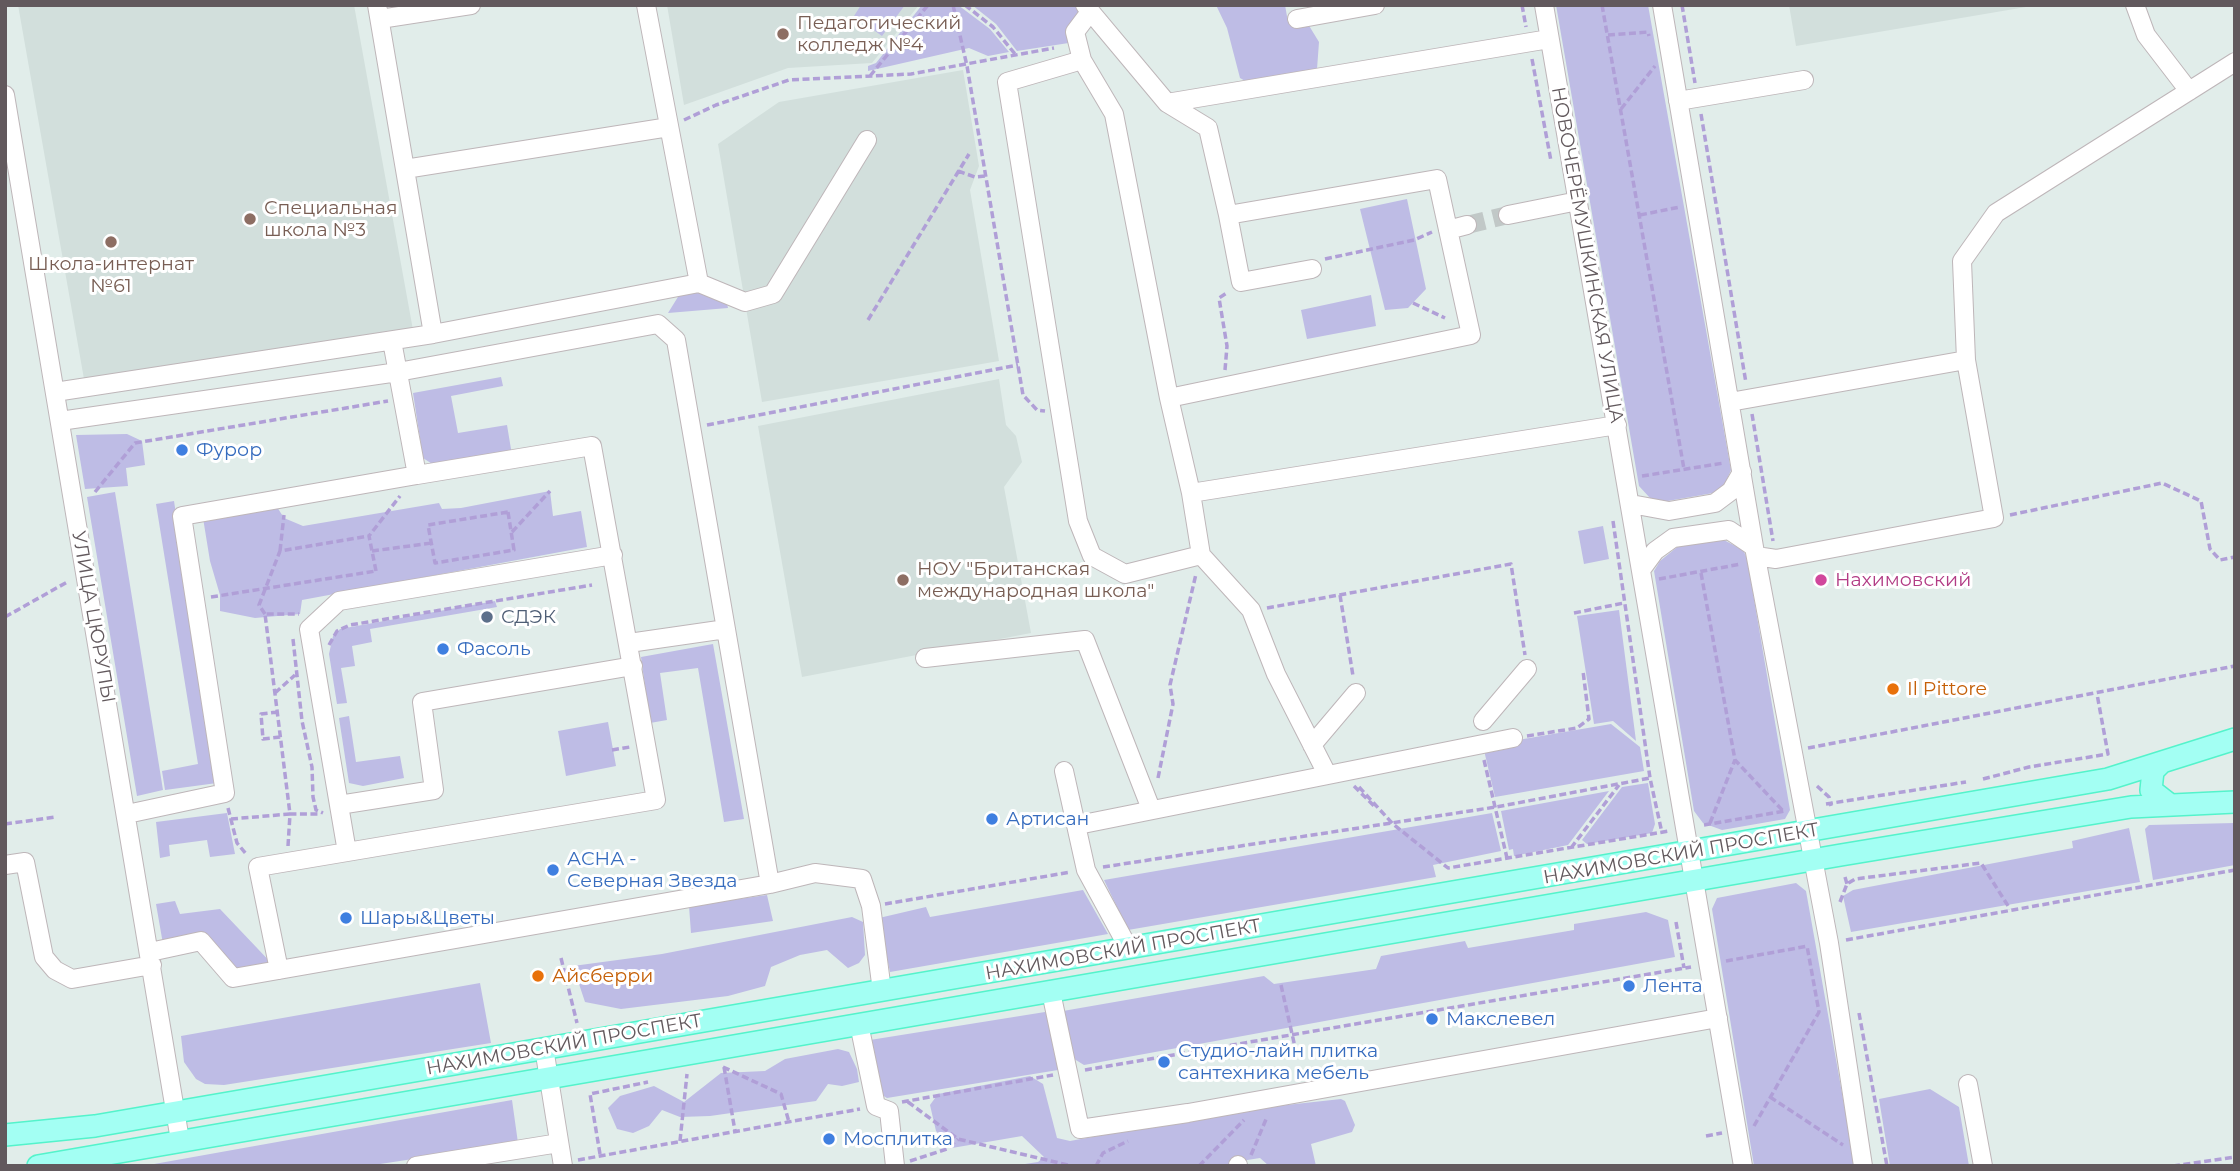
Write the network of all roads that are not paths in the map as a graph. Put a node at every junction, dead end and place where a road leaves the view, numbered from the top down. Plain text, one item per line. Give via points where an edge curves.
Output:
1 (471, 5) edge
2 (646, 5) edge
3 (1375, 5) edge
4 (1544, 5) edge
5 (1662, 5) edge
6 (2135, 5) edge
7 (1088, 8) edge
8 (378, 12) edge
9 (1297, 19) dead end
10 (1549, 39) junction
11 (1080, 52) junction
12 (2235, 62) edge
13 (1804, 80) dead end
14 (2189, 90) junction
15 (5, 95) edge
16 (1678, 101) junction
17 (1167, 103) junction
18 (669, 127) junction
19 (867, 140) dead end
20 (405, 169) junction
21 (1578, 201) junction
22 (1228, 215) junction
23 (1508, 215) tunnel mouth
24 (1467, 225) tunnel mouth
25 (1448, 228) junction
26 (1312, 269) road end
27 (699, 283) junction
28 (433, 334) junction
29 (392, 341) junction
30 (1966, 360) junction
31 (398, 372) junction
32 (55, 391) junction
33 (1169, 398) junction
34 (1730, 402) junction
35 (60, 421) junction
36 (1617, 425) junction
37 (1738, 468) junction
38 (417, 475) junction
39 (1191, 493) junction
40 (1630, 504) junction
41 (613, 555) junction
42 (1201, 555) junction
43 (1753, 556) junction
44 (1647, 575) junction
45 (726, 629) junction
46 (629, 643) junction
47 (925, 658) dead end
48 (633, 666) junction
49 (1527, 669) road end
50 (1356, 693) road end
51 (1483, 721) dead end
52 (1513, 738) road end
53 (2235, 739) edge
54 (1312, 745) junction
55 (2161, 763) junction
56 (1064, 771) dead end
57 (1337, 772) junction
58 (2235, 802) edge
59 (2169, 804) junction
60 (339, 805) junction
61 (1151, 809) junction
62 (127, 814) junction
63 (1078, 825) junction
64 (1808, 831) junction
65 (347, 852) junction
66 (1690, 852) junction
67 (1813, 859) junction
68 (5, 865) edge
69 (1695, 880) junction
70 (770, 884) junction
71 (1129, 949) junction
72 (151, 958) junction
73 (279, 970) junction
74 (882, 991) junction
75 (1051, 992) junction
76 (1718, 1018) junction
77 (859, 1024) junction
78 (544, 1048) junction
79 (548, 1076) junction
80 (1968, 1083) dead end
81 (174, 1112) junction
82 (5, 1135) edge
83 (180, 1140) junction
84 (559, 1143) junction
85 (38, 1166) edge
86 (416, 1166) edge
87 (563, 1166) edge
88 (897, 1166) edge
89 (1743, 1166) edge
90 (1863, 1166) edge
91 (1983, 1166) edge

1 - 8 street
2 - 18 street
3 - 9 street
4 - 10 street, НОВОЧЕРЁМУШКИНСКАЯ УЛИЦА
5 - 16 street
6 - 14 street via 2146,35
7 - 11 street via 1075,32
7 - 17 street
8 - 20 street
10 - 17 street
10 - 21 street, НОВОЧЕРЁМУШКИНСКАЯ УЛИЦА
11 - 33 street via 1114,114
11 - 42 street via 1007,82 1077,521 1092,556 1125,574
12 - 14 street
13 - 16 street
14 - 30 street via 1996,213 1962,261
15 - 32 street, УЛИЦА ЦЮРУПЫ
16 - 34 street
17 - 22 street via 1209,128
18 - 20 street
18 - 27 street
19 - 27 street via 773,294 745,302
20 - 28 street
21 - 23 street
21 - 36 street, НОВОЧЕРЁМУШКИНСКАЯ УЛИЦА
22 - 25 street via 1437,179
22 - 26 street via 1241,282
24 - 25 street
25 - 33 street via 1471,335
27 - 28 street
28 - 29 street
29 - 31 street
29 - 32 street
30 - 34 street
30 - 43 street via 1994,519 1776,559
31 - 35 street
31 - 38 street
31 - 45 street via 658,324 676,340
32 - 35 street, УЛИЦА ЦЮРУПЫ
33 - 39 street
34 - 37 street
35 - 62 street, УЛИЦА ЦЮРУПЫ
36 - 39 street
36 - 40 street, НОВОЧЕРЁМУШКИНСКАЯ УЛИЦА
37 - 40 street via 1731,491 1715,503 1669,511
37 - 43 street
38 - 41 street via 592,446
38 - 62 street via 182,516 225,793
39 - 42 street
40 - 44 street, НОВОЧЕРЁМУШКИНСКАЯ УЛИЦА
41 - 46 street
41 - 60 street via 339,601 309,629 321,659
42 - 54 street via 1251,610 1276,674
43 - 44 street via 1729,530 1673,537 1655,551
43 - 64 street
44 - 66 street, НОВОЧЕРЁМУШКИНСКАЯ УЛИЦА
45 - 46 street
45 - 70 street
46 - 48 street
47 - 61 street via 1085,640
48 - 60 street via 422,702 434,790
48 - 65 street via 656,800
49 - 51 street
50 - 54 street
52 - 57 street
53 - 55 main road, НАХИМОВСКИЙ ПРОСПЕКТ
54 - 57 street
55 - 59 main road via 2153,771 2151,790
55 - 64 main road, НАХИМОВСКИЙ ПРОСПЕКТ via 2108,779
56 - 63 street
57 - 61 street
58 - 59 main road, НАХИМОВСКИЙ ПРОСПЕКТ
59 - 67 main road, НАХИМОВСКИЙ ПРОСПЕКТ
60 - 65 street
61 - 63 street
62 - 72 street, УЛИЦА ЦЮРУПЫ
63 - 71 street via 1086,870
64 - 66 main road, НАХИМОВСКИЙ ПРОСПЕКТ
64 - 67 street
65 - 73 street via 258,867
66 - 69 street, НОВОЧЕРЁМУШКИНСКАЯ УЛИЦА
66 - 71 main road, НАХИМОВСКИЙ ПРОСПЕКТ
67 - 69 main road, НАХИМОВСКИЙ ПРОСПЕКТ
67 - 90 street
68 - 72 street via 25,862 44,957 55,970 72,979
69 - 75 main road, НАХИМОВСКИЙ ПРОСПЕКТ
69 - 76 street, НОВОЧЕРЁМУШКИНСКАЯ УЛИЦА
70 - 73 street
70 - 74 street via 815,873 862,879 871,906
71 - 74 main road, НАХИМОВСКИЙ ПРОСПЕКТ
72 - 73 street via 201,941 233,978
72 - 81 street, УЛИЦА ЦЮРУПЫ
74 - 78 main road, НАХИМОВСКИЙ ПРОСПЕКТ
75 - 76 street via 1080,1129
75 - 77 main road, НАХИМОВСКИЙ ПРОСПЕКТ
76 - 89 street, НОВОЧЕРЁМУШКИНСКАЯ УЛИЦА
77 - 79 main road, НАХИМОВСКИЙ ПРОСПЕКТ
77 - 88 street via 876,1107 889,1111
78 - 79 street
78 - 81 main road, НАХИМОВСКИЙ ПРОСПЕКТ
79 - 83 main road, НАХИМОВСКИЙ ПРОСПЕКТ
79 - 84 street
80 - 91 street
81 - 82 main road, НАХИМОВСКИЙ ПРОСПЕКТ
81 - 83 street, УЛИЦА ЦЮРУПЫ
83 - 85 main road, НАХИМОВСКИЙ ПРОСПЕКТ
84 - 86 street
84 - 87 street

